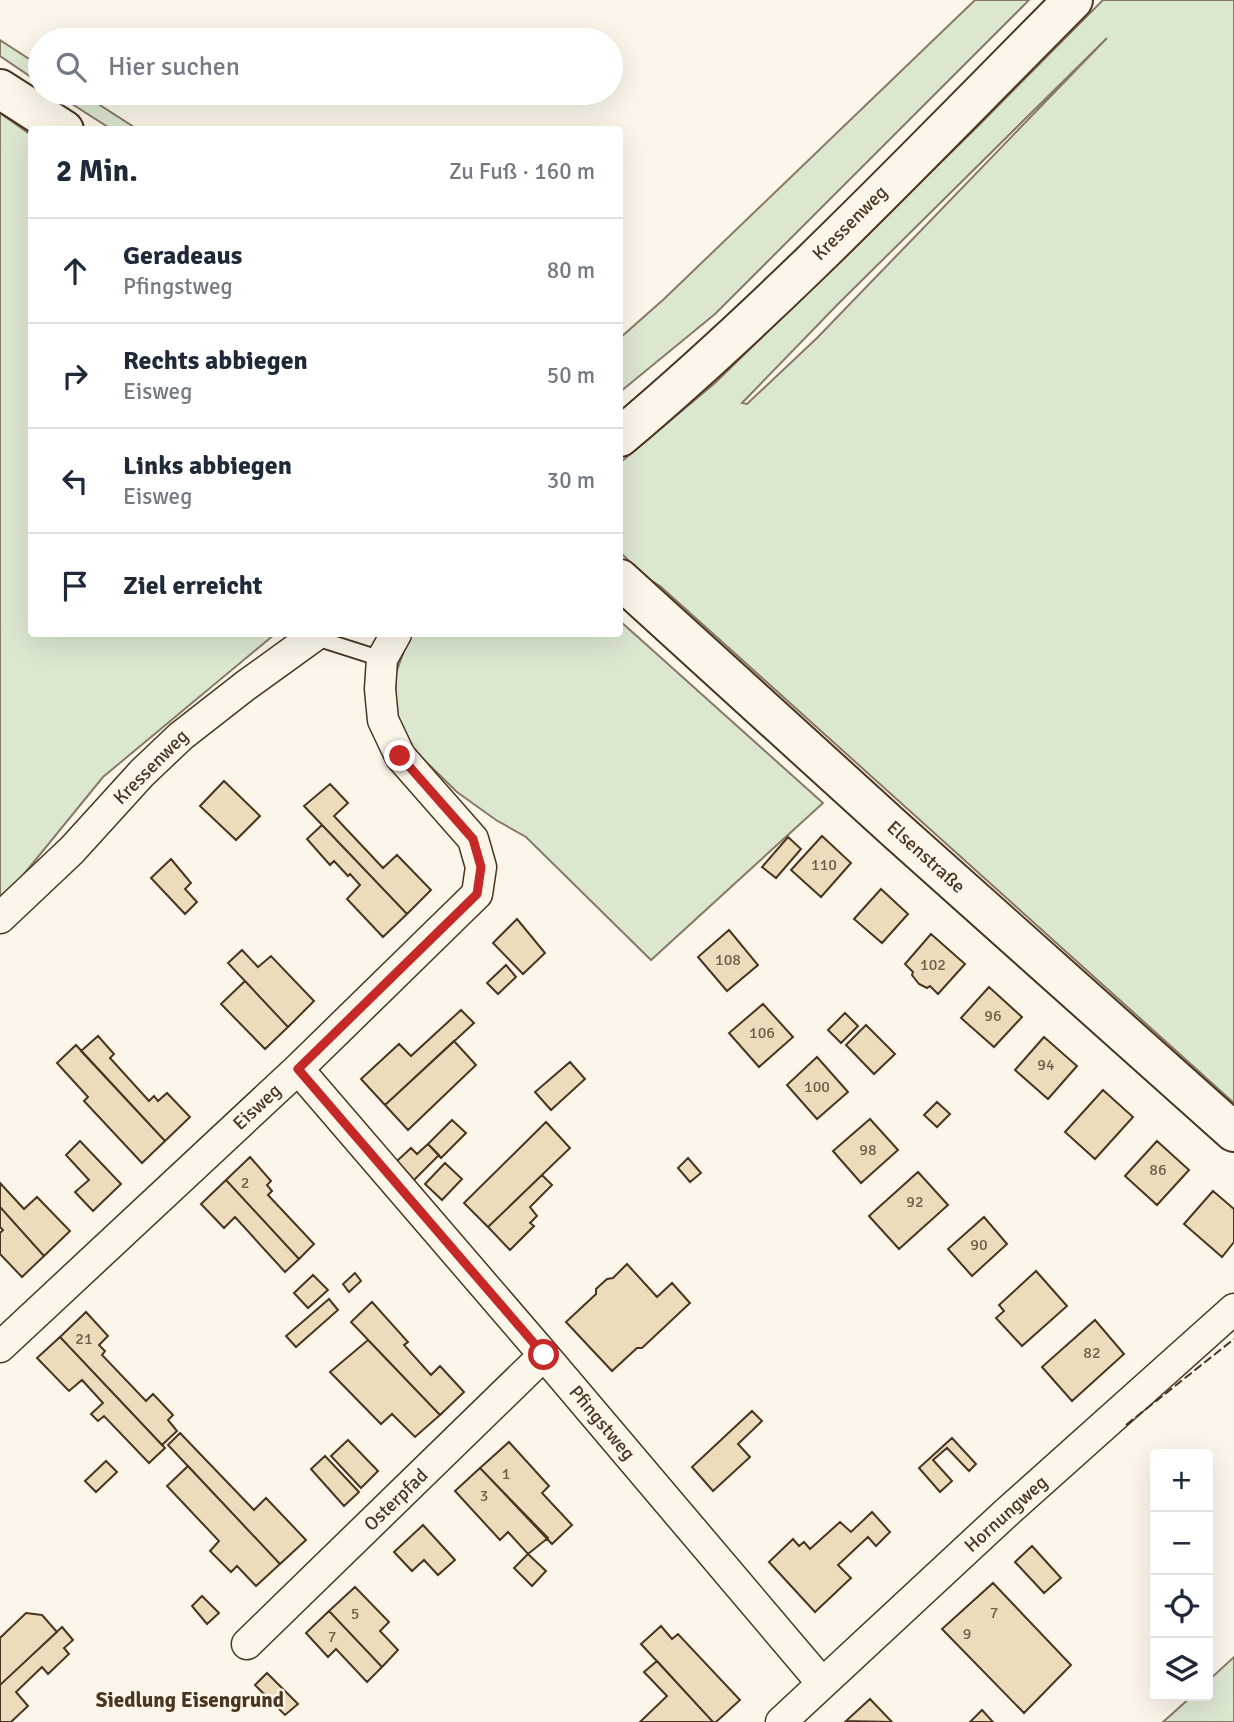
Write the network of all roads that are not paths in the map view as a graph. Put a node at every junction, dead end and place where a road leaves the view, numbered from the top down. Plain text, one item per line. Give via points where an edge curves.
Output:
1 (1073, 0) edge
2 (0, 89) edge
3 (58, 126) edge
4 (623, 434) edge
5 (623, 582) edge
6 (312, 637) edge
7 (328, 637) edge
8 (389, 646) edge
9 (0, 918) edge
10 (298, 1069) junction
11 (1234, 1132) edge
12 (1234, 1309) edge
13 (0, 1347) edge
14 (544, 1355) junction
15 (247, 1644) dead end
16 (822, 1683) junction
17 (781, 1722) edge

1 - 4 street, Kressenweg via 781,293
2 - 3 street
5 - 11 street, Elsenstraße
6 - 9 street, Kressenweg via 181,736
7 - 8 lane
8 - 10 street, Eisweg via 380,690 383,720 400,756 473,839 481,867 477,894
10 - 13 street, Eisweg
10 - 14 street, Pfingstweg
12 - 16 street, Hornungweg
14 - 15 street, Osterpfad
14 - 16 street, Pfingstweg
16 - 17 street, Hornungweg

